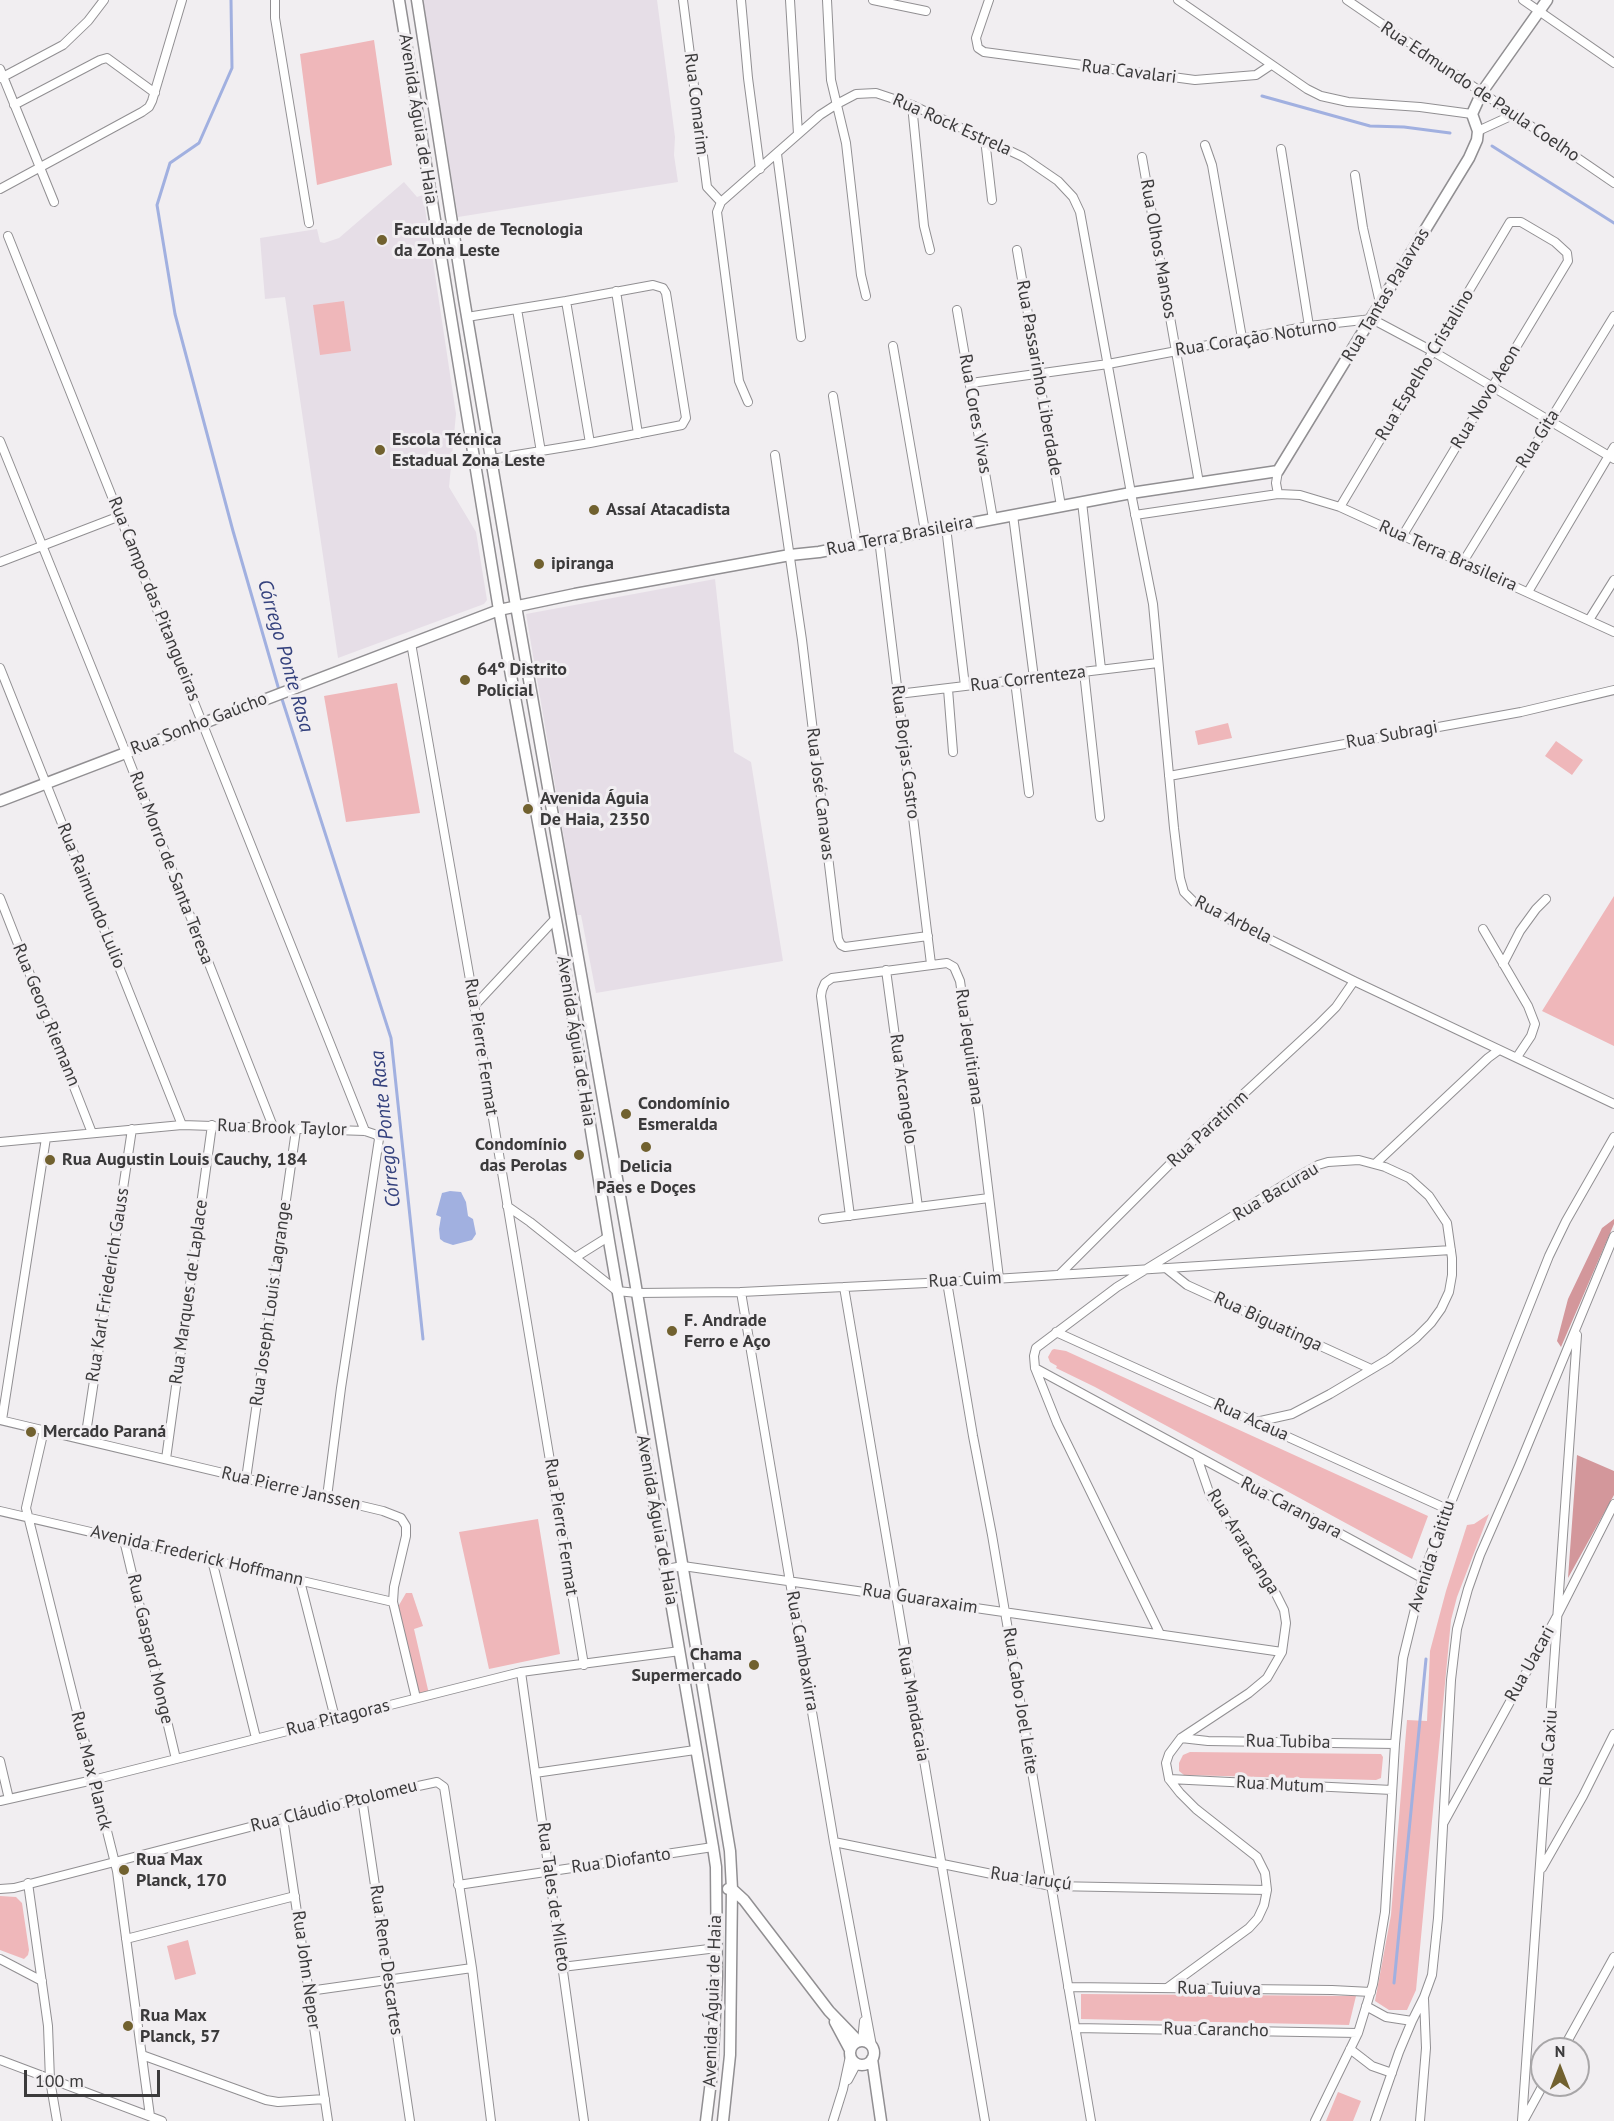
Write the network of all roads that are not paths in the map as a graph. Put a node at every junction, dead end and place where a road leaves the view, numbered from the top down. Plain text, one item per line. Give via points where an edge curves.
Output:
1 (104, 0) edge
2 (182, 0) edge
3 (275, 0) edge
4 (399, 0) edge
5 (417, 0) edge
6 (683, 0) edge
7 (741, 0) edge
8 (790, 0) edge
9 (827, 0) edge
10 (873, 0) edge
11 (989, 0) edge
12 (1178, 0) edge
13 (1347, 0) edge
14 (1523, 0) edge
15 (1547, 0) edge
16 (890, 2) edge
17 (926, 11) dead end
18 (1539, 11) junction
19 (1614, 63) edge
20 (1271, 64) junction
21 (0, 69) edge
22 (2, 78) edge
23 (1482, 92) junction
24 (154, 93) junction
25 (837, 104) junction
26 (14, 105) junction
27 (912, 105) junction
28 (1472, 114) junction
29 (1515, 114) junction
30 (1478, 131) junction
31 (798, 134) junction
32 (985, 139) junction
33 (1205, 145) dead end
34 (1281, 149) dead end
35 (777, 154) junction
36 (1142, 157) dead end
37 (40, 168) junction
38 (760, 169) junction
39 (1355, 176) dead end
40 (1614, 183) edge
41 (0, 189) edge
42 (992, 200) dead end
43 (54, 202) dead end
44 (721, 202) junction
45 (1510, 222) joint
46 (309, 223) dead end
47 (8, 236) dead end
48 (930, 250) dead end
49 (1017, 250) dead end
50 (616, 291) junction
51 (866, 296) dead end
52 (566, 301) junction
53 (1380, 303) junction
54 (517, 309) junction
55 (957, 310) dead end
56 (1614, 316) edge
57 (467, 317) junction
58 (1372, 319) junction
59 (1309, 327) junction
60 (801, 337) dead end
61 (1242, 338) junction
62 (893, 346) dead end
63 (1175, 351) junction
64 (1434, 352) junction
65 (1108, 364) junction
66 (1039, 373) junction
67 (971, 383) junction
68 (1492, 386) junction
69 (833, 396) dead end
70 (748, 402) dead end
71 (1550, 420) junction
72 (638, 434) junction
73 (0, 441) edge
74 (590, 443) junction
75 (1614, 447) edge
76 (541, 452) junction
77 (775, 455) dead end
78 (1611, 457) edge
79 (492, 459) junction
80 (1278, 471) junction
81 (1199, 483) junction
82 (1131, 493) junction
83 (1278, 494) junction
84 (1082, 502) junction
85 (1061, 506) junction
86 (1340, 507) junction
87 (1013, 515) junction
88 (1136, 515) junction
89 (120, 516) junction
90 (993, 519) junction
91 (946, 527) junction
92 (925, 531) junction
93 (1403, 535) junction
94 (879, 539) junction
95 (857, 543) junction
96 (42, 545) junction
97 (790, 555) junction
98 (0, 562) edge
99 (1463, 562) junction
100 (1614, 580) edge
101 (1528, 592) junction
102 (516, 606) junction
103 (499, 610) junction
104 (1589, 620) junction
105 (1614, 632) edge
106 (411, 643) junction
107 (1158, 663) junction
108 (0, 668) edge
109 (1101, 669) junction
110 (1084, 672) junction
111 (1034, 678) junction
112 (1015, 681) junction
113 (965, 686) junction
114 (948, 689) junction
115 (1614, 690) edge
116 (898, 694) junction
117 (203, 722) junction
118 (953, 752) dead end
119 (126, 753) junction
120 (1169, 776) junction
121 (46, 782) junction
122 (1029, 793) dead end
123 (0, 801) edge
124 (1100, 817) dead end
125 (0, 898) edge
126 (1546, 899) dead end
127 (556, 918) junction
128 (1483, 929) dead end
129 (928, 936) junction
130 (562, 954) junction
131 (580, 960) junction
132 (932, 964) junction
133 (1503, 964) junction
134 (886, 970) junction
135 (1354, 981) junction
136 (474, 1006) junction
137 (1499, 1050) junction
138 (1517, 1057) junction
139 (1614, 1104) edge
140 (182, 1125) junction
141 (212, 1125) junction
142 (132, 1129) junction
143 (274, 1129) junction
144 (296, 1130) junction
145 (364, 1131) junction
146 (92, 1133) junction
147 (46, 1137) junction
148 (1614, 1137) edge
149 (0, 1142) edge
150 (1374, 1164) junction
151 (989, 1198) junction
152 (507, 1206) junction
153 (918, 1207) junction
154 (850, 1216) junction
155 (823, 1219) dead end
156 (1614, 1236) edge
157 (608, 1237) junction
158 (1451, 1250) junction
159 (576, 1257) junction
160 (1147, 1269) junction
161 (1167, 1269) junction
162 (1059, 1275) junction
163 (999, 1278) junction
164 (947, 1282) junction
165 (844, 1287) junction
166 (617, 1291) junction
167 (741, 1292) junction
168 (637, 1293) junction
169 (1577, 1327) junction
170 (1056, 1332) junction
171 (1560, 1364) junction
172 (1035, 1368) junction
173 (1371, 1369) junction
174 (1574, 1376) junction
175 (1, 1420) edge
176 (1256, 1422) junction
177 (44, 1430) junction
178 (85, 1440) junction
179 (1197, 1457) junction
180 (165, 1459) junction
181 (246, 1479) junction
182 (327, 1497) junction
183 (1614, 1504) edge
184 (1447, 1509) junction
185 (0, 1511) edge
186 (28, 1517) junction
187 (124, 1540) junction
188 (212, 1560) junction
189 (683, 1566) junction
190 (666, 1569) junction
191 (1422, 1578) junction
192 (789, 1580) junction
193 (300, 1581) junction
194 (895, 1595) junction
195 (393, 1602) junction
196 (1005, 1612) junction
197 (1556, 1618) junction
198 (1160, 1634) junction
199 (680, 1651) junction
200 (1282, 1652) junction
201 (584, 1665) junction
202 (521, 1672) junction
203 (416, 1698) junction
204 (335, 1719) junction
205 (1614, 1734) edge
206 (256, 1738) junction
207 (1181, 1738) junction
208 (1395, 1744) junction
209 (695, 1750) junction
210 (176, 1759) junction
211 (0, 1761) edge
212 (535, 1773) junction
213 (1168, 1779) junction
214 (93, 1780) junction
215 (1392, 1790) junction
216 (362, 1798) junction
217 (9, 1799) junction
218 (0, 1801) edge
219 (283, 1818) junction
220 (1443, 1824) junction
221 (834, 1842) junction
222 (713, 1847) junction
223 (114, 1861) junction
224 (941, 1864) junction
225 (549, 1871) junction
226 (1539, 1872) junction
227 (28, 1883) junction
228 (458, 1885) junction
229 (1051, 1886) junction
230 (0, 1889) edge
231 (716, 1889) junction
232 (732, 1889) junction
233 (1267, 1890) junction
234 (295, 1896) junction
235 (126, 1939) junction
236 (717, 1948) junction
237 (1614, 1957) edge
238 (0, 1959) edge
239 (562, 1967) junction
240 (472, 1968) junction
241 (388, 1979) junction
242 (42, 1981) junction
243 (1068, 1987) junction
244 (1167, 1988) junction
245 (309, 1991) junction
246 (1371, 1992) junction
247 (1424, 1997) junction
248 (1366, 2006) junction
249 (1412, 2021) junction
250 (1075, 2028) junction
251 (1358, 2033) junction
252 (1570, 2037) edge
253 (1350, 2049) junction
254 (860, 2053) junction
255 (142, 2055) junction
256 (1, 2059) edge
257 (1392, 2073) junction
258 (50, 2080) junction
259 (1536, 2097) edge
260 (325, 2099) junction
261 (150, 2116) junction
262 (57, 2121) edge
263 (162, 2121) edge
264 (328, 2121) edge
265 (410, 2121) edge
266 (491, 2121) edge
267 (584, 2121) edge
268 (706, 2121) edge
269 (723, 2121) edge
270 (832, 2121) edge
271 (880, 2121) edge
272 (985, 2121) edge
273 (1091, 2121) edge
274 (1315, 2121) edge
275 (1375, 2121) edge
276 (1420, 2121) edge
277 (1522, 2121) edge

1 - 22 street via 63,45
2 - 24 street
3 - 46 street
4 - 103 main road, Avenida Águia de Haia
5 - 57 main road, Avenida Águia de Haia
6 - 44 street, Rua Comarim via 707,187
7 - 38 street
8 - 31 street
9 - 25 street via 830,69
10 - 16 street
11 - 20 street, Rua Cavalari via 976,38 978,48 984,52 1195,80 1256,75
12 - 20 street
13 - 23 street, Rua Edmundo de Paula Coelho
14 - 18 street
15 - 18 main road
16 - 17 street
18 - 19 street
18 - 23 main road
20 - 28 street via 1306,89 1333,100
21 - 22 street
22 - 26 street
23 - 28 main road
23 - 29 street, Rua Edmundo de Paula Coelho
24 - 26 street via 107,58
24 - 37 street via 142,112
25 - 27 street, Rua Rock Estrela via 856,94 876,93
25 - 31 street, Rua Rock Estrela
25 - 51 street via 846,143
26 - 37 street
27 - 32 street, Rua Rock Estrela
27 - 48 street
28 - 30 main road
29 - 30 street
29 - 40 street, Rua Edmundo de Paula Coelho
30 - 53 main road, Rua Tantas Palavras via 1470,158
31 - 35 street, Rua Rock Estrela
32 - 42 street
32 - 65 street, Rua Rock Estrela via 1023,157 1058,181 1073,197 1080,212
33 - 61 street via 1212,165
34 - 59 street
35 - 38 street, Rua Rock Estrela
35 - 60 street
36 - 63 street, Rua Olhos Mansos
37 - 41 street
37 - 43 street
38 - 44 street, Rua Rock Estrela
39 - 53 street
44 - 70 street via 717,217 737,370
45 - 64 street, Rua Espelho Cristalino
45 - 68 street, Rua Novo Aeon via 1521,222 1555,242 1569,258
47 - 89 street, Rua Campo das Pitangueiras
49 - 66 street, Rua Passarinho Liberdade
50 - 52 street
50 - 72 street
50 - 72 street via 653,285 666,293 686,418 682,425
52 - 54 street
52 - 74 street
53 - 58 main road, Rua Tantas Palavras
54 - 57 street
54 - 76 street
55 - 67 street, Rua Cores Vivas
56 - 71 street, Rua Gita
57 - 79 main road, Avenida Águia de Haia
58 - 59 street, Rua Coração Noturno
58 - 64 street
58 - 80 main road, Rua Tantas Palavras
59 - 61 street, Rua Coração Noturno
61 - 63 street, Rua Coração Noturno
62 - 92 street
63 - 65 street, Rua Coração Noturno
63 - 81 street, Rua Olhos Mansos
64 - 68 street
64 - 86 street, Rua Espelho Cristalino
65 - 66 street, Rua Coração Noturno
65 - 82 street, Rua Rock Estrela
66 - 67 street, Rua Coração Noturno
66 - 85 street, Rua Passarinho Liberdade
67 - 90 street, Rua Cores Vivas
68 - 71 street
68 - 93 street, Rua Novo Aeon
69 - 95 street
71 - 78 street
71 - 99 street, Rua Gita
72 - 74 street
73 - 96 street, Rua Morro de Santa Teresa
74 - 76 street
75 - 78 street
76 - 79 street
77 - 97 street
78 - 101 street
79 - 102 main road, Avenida Águia de Haia
80 - 81 main road, Rua Terra Brasileira
80 - 83 street
81 - 82 main road, Rua Terra Brasileira
82 - 84 main road, Rua Terra Brasileira
82 - 88 street, Rua Arbela
83 - 86 street, Rua Terra Brasileira via 1300,495
83 - 88 street, Rua Terra Brasileira
84 - 85 main road, Rua Terra Brasileira
84 - 109 street
85 - 87 main road, Rua Terra Brasileira
86 - 93 street, Rua Terra Brasileira
87 - 90 main road, Rua Terra Brasileira
87 - 111 street
88 - 107 street, Rua Arbela via 1153,604
89 - 96 street
89 - 117 street, Rua Campo das Pitangueiras
90 - 91 main road, Rua Terra Brasileira
91 - 92 main road, Rua Terra Brasileira
91 - 113 street
92 - 94 main road, Rua Terra Brasileira
93 - 99 street, Rua Terra Brasileira
94 - 95 main road, Rua Terra Brasileira
94 - 116 street, Rua Borjas Castro
95 - 97 main road, Rua Terra Brasileira
96 - 98 street
96 - 119 street, Rua Morro de Santa Teresa
97 - 102 main road, Rua Terra Brasileira
97 - 129 street, Rua José Canavas via 838,939 845,947
99 - 101 street, Rua Terra Brasileira
100 - 104 street
101 - 104 street, Rua Terra Brasileira
102 - 103 main road, Rua Terra Brasileira
102 - 131 main road, Avenida Águia de Haia
103 - 106 main road, Rua Sonho Gaúcho
103 - 127 main road, Avenida Águia de Haia
104 - 105 street, Rua Terra Brasileira
106 - 117 main road, Rua Sonho Gaúcho
106 - 136 street, Rua Pierre Fermat
107 - 109 street, Rua Correnteza
107 - 120 street, Rua Arbela
108 - 121 street, Rua Raimundo Lulio
109 - 110 street, Rua Correnteza
110 - 111 street, Rua Correnteza
110 - 124 street
111 - 112 street, Rua Correnteza
112 - 113 street, Rua Correnteza
112 - 122 street
113 - 114 street, Rua Correnteza
114 - 116 street, Rua Correnteza
114 - 118 street
115 - 120 street, Rua Subragi via 1521,712
116 - 129 street, Rua Borjas Castro
117 - 119 main road, Rua Sonho Gaúcho
117 - 145 street, Rua Campo das Pitangueiras
119 - 121 main road, Rua Sonho Gaúcho
119 - 143 street, Rua Morro de Santa Teresa
120 - 135 street, Rua Arbela via 1180,878 1187,896
121 - 123 main road, Rua Sonho Gaúcho
121 - 140 street, Rua Raimundo Lulio
125 - 146 street, Rua Georg Riemann
126 - 133 street via 1530,915
127 - 130 main road, Avenida Águia de Haia
127 - 136 street
128 - 133 street
129 - 132 street, Rua Borjas Castro
130 - 131 main road via 571,950
130 - 157 main road, Avenida Águia de Haia
131 - 168 main road, Avenida Águia de Haia
132 - 134 street
132 - 151 street, Rua Jequitirana via 951,965 960,981
133 - 138 street via 1535,1024
134 - 153 street, Rua Arcangelo
134 - 154 street via 832,978 825,983 821,996
135 - 137 street, Rua Arbela
135 - 162 street, Rua Paratinm via 1317,1026 1197,1137
136 - 152 street, Rua Pierre Fermat
137 - 138 street, Rua Arbela
137 - 150 street
138 - 139 street, Rua Arbela
140 - 141 street, Rua Brook Taylor
140 - 142 street, Rua Brook Taylor
141 - 143 street, Rua Brook Taylor
141 - 180 street, Rua Marques de Laplace
142 - 146 street, Rua Brook Taylor
142 - 178 street, Rua Karl Friederich Gauss
143 - 144 street, Rua Brook Taylor
144 - 145 street, Rua Brook Taylor
144 - 181 street, Rua Joseph Louis Lagrange
145 - 182 street, Rua Brook Taylor via 375,1133 379,1140
146 - 147 street, Rua Brook Taylor
147 - 149 street, Rua Brook Taylor
147 - 175 street
148 - 184 street, Avenida Caititu via 1549,1256
150 - 158 street, Rua Bacurau via 1409,1178 1429,1196 1447,1222
150 - 160 street, Rua Bacurau via 1328,1162 1300,1174
151 - 153 street
151 - 163 street, Rua Jequitirana
152 - 159 street
152 - 201 street, Rua Pierre Fermat
153 - 154 street
154 - 155 street
156 - 169 street
157 - 159 street
157 - 166 main road, Avenida Águia de Haia
158 - 161 street, Rua Cuim
158 - 173 street, Rua Bacurau via 1449,1292 1436,1316 1416,1338
159 - 166 street
160 - 161 street, Rua Cuim
160 - 162 street, Rua Cuim
160 - 170 street, Rua Bacurau
161 - 173 street, Rua Biguatinga via 1187,1284
162 - 163 street, Rua Cuim
163 - 164 street, Rua Cuim
164 - 165 street, Rua Cuim
164 - 196 street, Rua Cabo Joel Leite
165 - 167 street, Rua Cuim
165 - 194 street, Rua Mandacaia
166 - 168 street, Rua Cuim
166 - 190 main road, Avenida Águia de Haia
167 - 168 street, Rua Cuim
167 - 192 street, Rua Cambaxirra
168 - 189 main road, Avenida Águia de Haia
169 - 171 street
169 - 174 street, Rua Caxiu
170 - 172 street, Rua Bacurau via 1036,1348
170 - 176 street, Rua Acaua
171 - 174 street
171 - 220 street via 1480,1555 1457,1629
172 - 179 street, Rua Carangara
172 - 198 street via 1057,1423
173 - 176 street, Rua Bacurau via 1292,1413
174 - 197 street, Rua Caxiu
175 - 177 street, Rua Pierre Janssen
176 - 184 street, Rua Acaua
177 - 178 street, Rua Pierre Janssen
177 - 186 street, Rua Max Planck via 26,1508
178 - 180 street, Rua Pierre Janssen
179 - 191 street, Rua Carangara
179 - 200 street, Rua Araracanga via 1210,1495 1284,1610 1287,1623
180 - 181 street, Rua Pierre Janssen
181 - 182 street, Rua Pierre Janssen
182 - 195 street, Rua Pierre Janssen via 401,1518 406,1536
183 - 197 street, Rua Uacari
184 - 191 street, Avenida Caititu
185 - 186 street, Avenida Frederick Hoffmann
186 - 187 street, Avenida Frederick Hoffmann
186 - 214 street, Rua Max Planck
187 - 188 street, Avenida Frederick Hoffmann
187 - 210 street, Rua Gaspard Monge
188 - 193 street, Avenida Frederick Hoffmann
188 - 206 street
189 - 190 street, Rua Guaraxaim
189 - 192 street, Rua Guaraxaim
189 - 232 main road, Avenida Águia de Haia via 730,1851
190 - 199 main road, Avenida Águia de Haia
191 - 208 street, Avenida Caititu via 1403,1658
192 - 194 street, Rua Guaraxaim
192 - 221 street, Rua Cambaxirra
193 - 195 street, Avenida Frederick Hoffmann
193 - 204 street
194 - 196 street, Rua Guaraxaim
194 - 224 street, Rua Mandacaia
195 - 203 street, Rua Pierre Janssen
196 - 198 street, Rua Guaraxaim
196 - 229 street, Rua Cabo Joel Leite
197 - 220 street, Rua Uacari
197 - 226 street, Rua Caxiu
198 - 200 street, Rua Guaraxaim
199 - 201 street, Rua Pitagoras
199 - 209 main road, Avenida Águia de Haia
200 - 207 street, Rua Araracanga via 1267,1678 1250,1693
201 - 202 street, Rua Pitagoras
202 - 203 street, Rua Pitagoras
202 - 212 street, Rua Tales de Mileto
203 - 204 street, Rua Pitagoras
204 - 206 street, Rua Pitagoras
205 - 226 street
206 - 210 street, Rua Pitagoras
207 - 208 street, Rua Tubiba
207 - 213 street, Rua Araracanga via 1166,1763
208 - 215 street, Avenida Caititu
209 - 212 street
209 - 222 main road, Avenida Águia de Haia
210 - 214 street, Rua Pitagoras
211 - 217 street
212 - 225 street, Rua Tales de Mileto
213 - 215 street, Rua Mutum
213 - 233 street via 1196,1809 1257,1857 1265,1873
214 - 217 street, Rua Pitagoras
214 - 223 street, Rua Max Planck
215 - 246 street, Avenida Caititu via 1384,1912
216 - 219 street, Rua Cláudio Ptolomeu
216 - 228 street, Rua Cláudio Ptolomeu via 432,1782 441,1784
216 - 241 street, Rua Rene Descartes
217 - 218 street, Rua Pitagoras
219 - 223 street, Rua Cláudio Ptolomeu
219 - 234 street, Rua John Neper
220 - 247 street via 1436,1953
221 - 224 street, Rua Iaruçú
221 - 254 street, Rua Cambaxirra via 866,2010
222 - 225 street, Rua Diofanto
222 - 231 main road, Avenida Águia de Haia
223 - 227 street, Rua Cláudio Ptolomeu
223 - 235 street, Rua Max Planck
224 - 229 street, Rua Iaruçú
224 - 272 street, Rua Mandacaia
225 - 228 street, Rua Diofanto
225 - 239 street, Rua Tales de Mileto
226 - 277 street, Rua Caxiu
227 - 230 street, Rua Cláudio Ptolomeu
227 - 242 street
228 - 240 street, Rua Cláudio Ptolomeu
229 - 233 street, Rua Iaruçú
229 - 243 street, Rua Cabo Joel Leite
231 - 232 main road
231 - 236 main road, Avenida Águia de Haia
232 - 254 main road
232 - 269 main road, Avenida Águia de Haia via 730,2055
233 - 244 street via 1261,1911 1249,1928
234 - 235 street
234 - 245 street, Rua John Neper
235 - 255 street, Rua Max Planck
236 - 239 street
236 - 268 main road, Avenida Águia de Haia
237 - 252 street
238 - 242 street
239 - 267 street, Rua Tales de Mileto
240 - 241 street
240 - 266 street, Rua Cláudio Ptolomeu
241 - 245 street
241 - 265 street, Rua Rene Descartes
242 - 258 street
243 - 244 street, Rua Tuiuva
243 - 250 street, Rua Cabo Joel Leite
244 - 246 street, Rua Tuiuva
245 - 260 street, Rua John Neper
246 - 248 street, Avenida Caititu
247 - 249 street
247 - 276 street via 1426,2048
248 - 249 street via 1386,2017
248 - 251 street, Avenida Caititu
249 - 257 street
250 - 251 street, Rua Carancho
250 - 273 street, Rua Cabo Joel Leite
251 - 253 street, Avenida Caititu
253 - 257 street via 1372,2066
253 - 274 street, Avenida Caititu
254 - 270 street, Rua Cambaxirra
254 - 271 main road
255 - 260 street via 266,2100
255 - 261 street, Rua Max Planck
256 - 258 street
257 - 275 street
258 - 261 street
258 - 262 street
259 - 277 street
260 - 264 street, Rua John Neper
261 - 263 street

